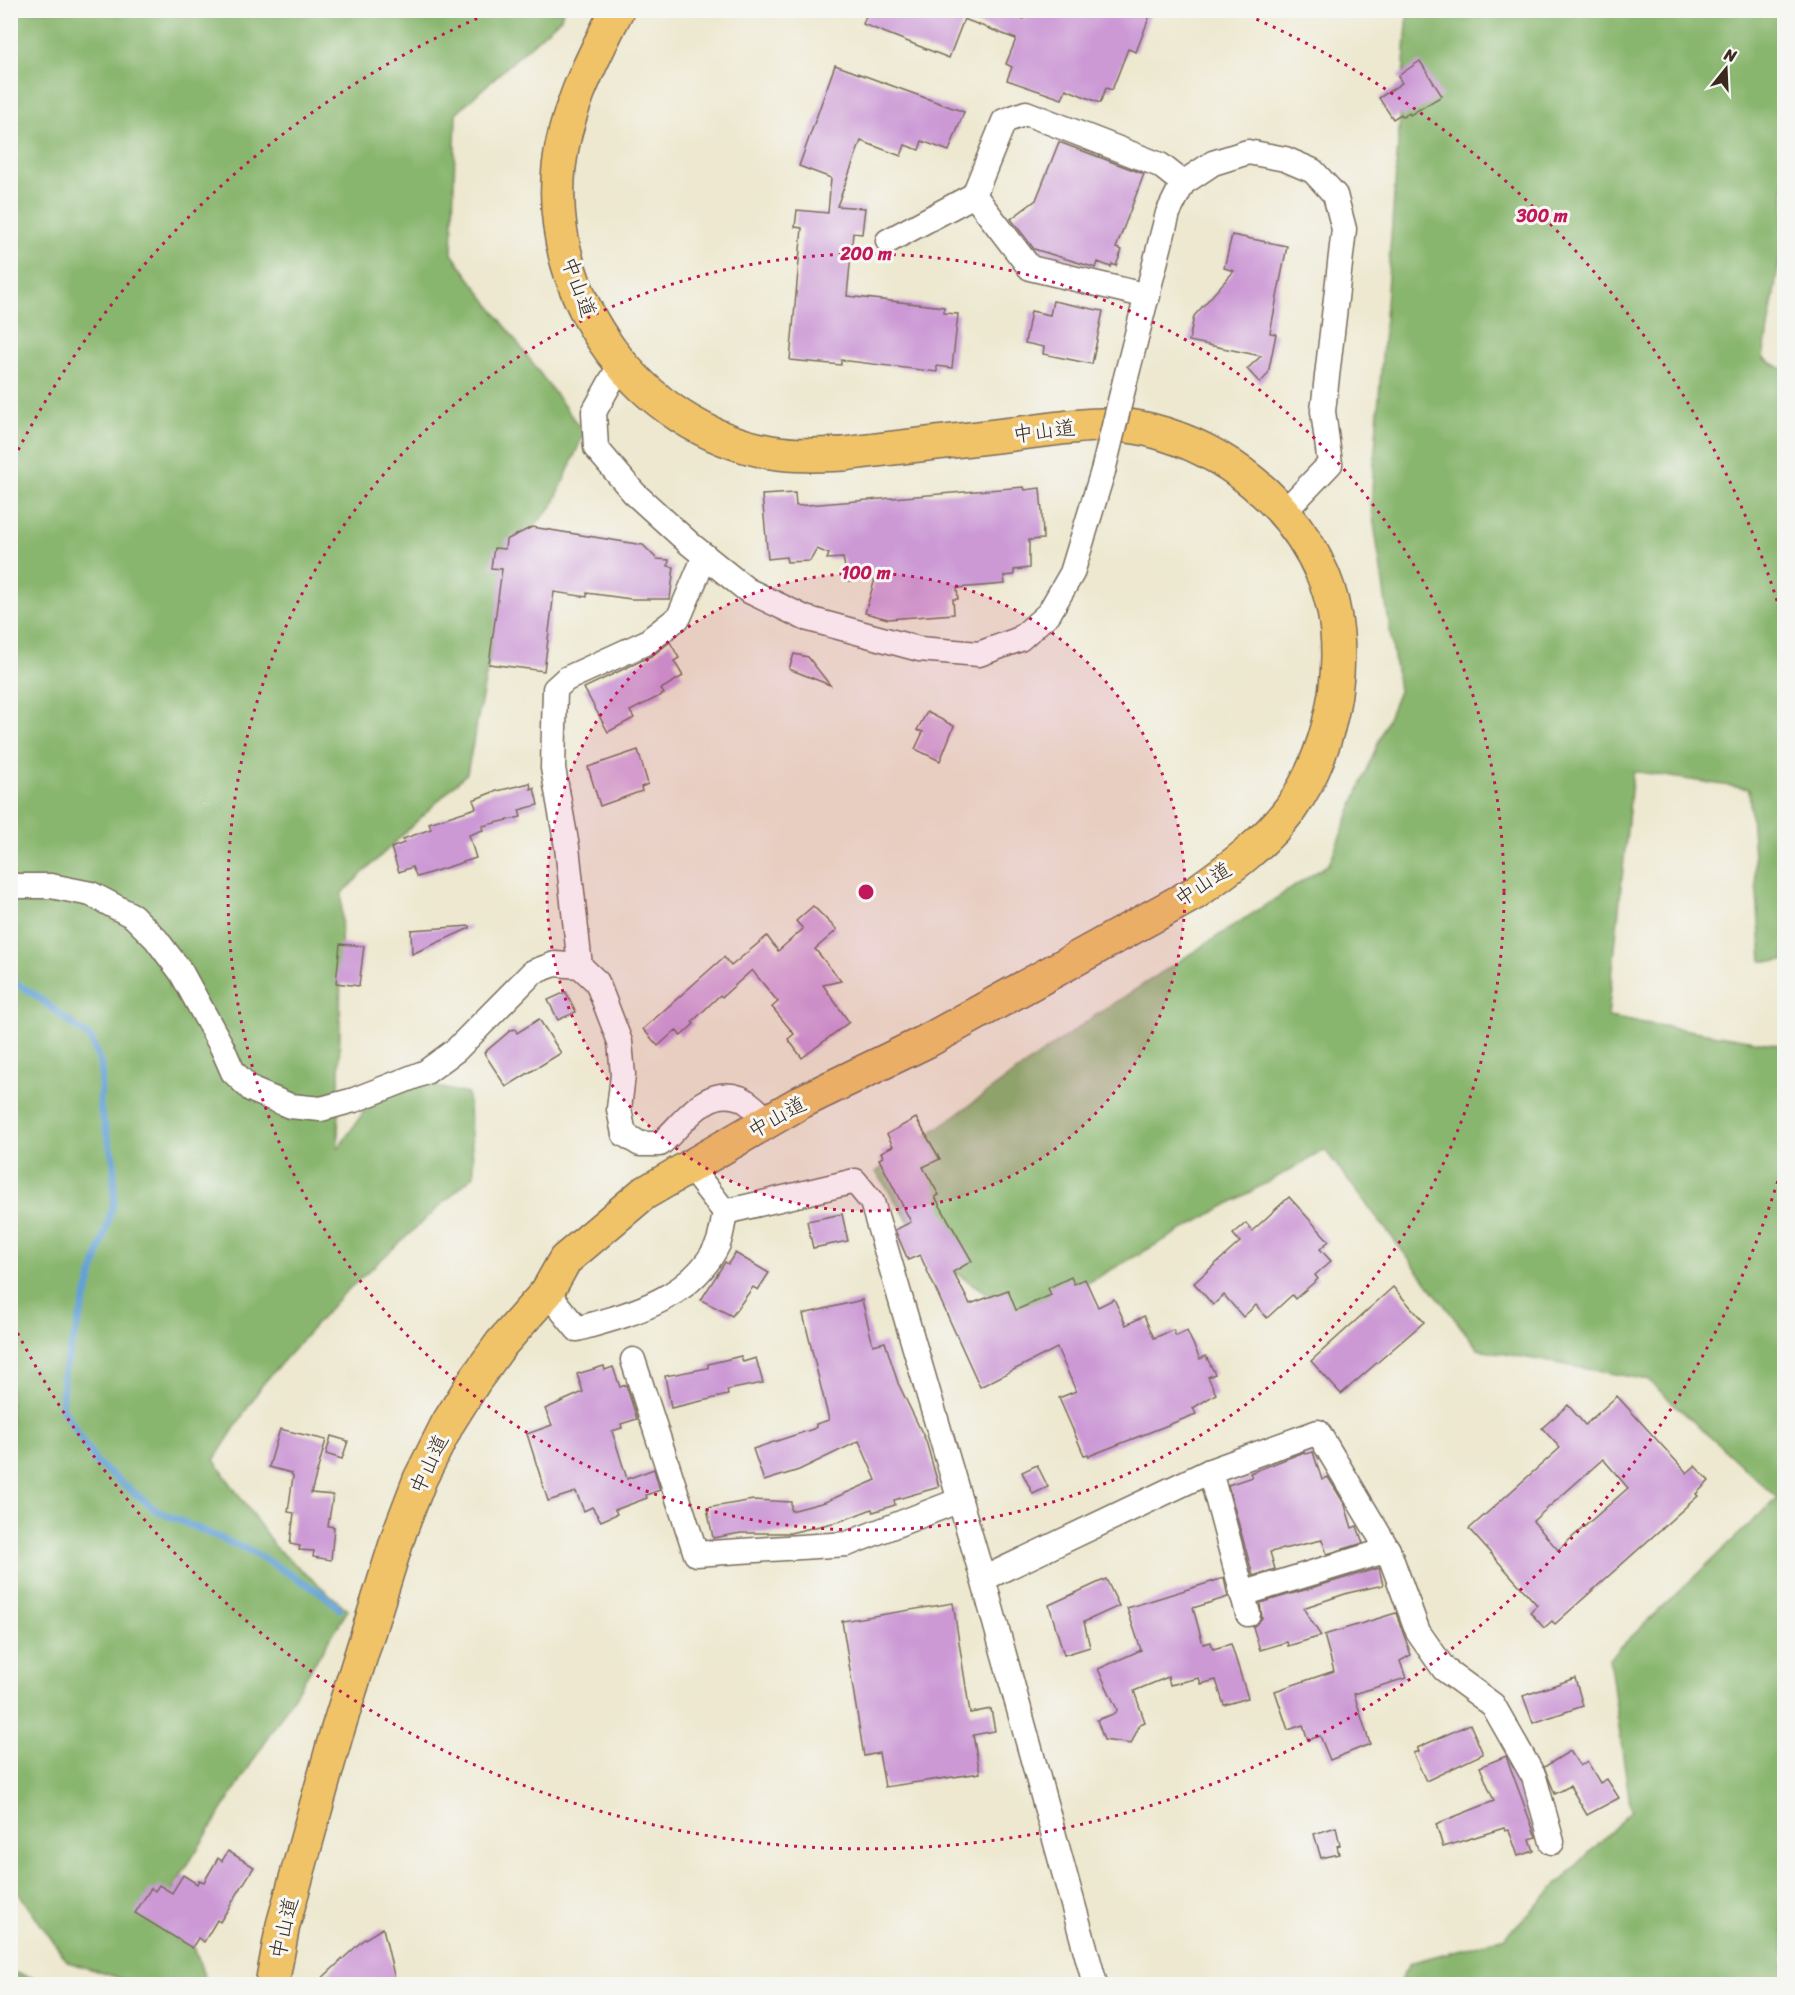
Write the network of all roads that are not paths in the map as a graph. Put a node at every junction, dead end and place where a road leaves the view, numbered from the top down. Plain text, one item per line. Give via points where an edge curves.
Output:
1 (617, 10) edge
2 (1184, 183) junction
3 (974, 195) junction
4 (888, 241) dead end
5 (1148, 296) junction
6 (620, 365) junction
7 (1284, 512) junction
8 (705, 556) junction
9 (13, 886) dead end
10 (580, 966) junction
11 (769, 1121) junction
12 (690, 1167) junction
13 (725, 1212) junction
14 (547, 1292) junction
15 (633, 1360) dead end
16 (1210, 1471) junction
17 (960, 1500) junction
18 (1388, 1550) junction
19 (983, 1579) junction
20 (1552, 1842) dead end
21 (272, 1984) edge
22 (1095, 1984) edge

1 - 6 highway, 中山道 via 572,110 559,167 557,205 568,262 581,302
2 - 3 street via 1160,165 1026,113 1004,121
2 - 5 street via 1168,213
2 - 7 street via 1213,163 1248,152 1285,159 1313,171 1335,195 1344,229 1323,411 1330,464
3 - 4 street
3 - 5 street via 1030,268
5 - 8 street, bridge via 1072,573 1048,613 1020,639 979,654 919,649 805,618 747,590
6 - 7 highway, 中山道 via 663,404 701,429 771,452 805,456 844,454 1086,426 1124,426 1186,441 1219,456
6 - 8 street via 594,412 596,448 634,493
7 - 11 highway, 中山道 via 1323,576 1332,608 1337,677 1320,755 1284,816 1248,854 1195,892 927,1041
8 - 10 street via 679,617 647,642 567,679 555,689 553,768 567,847
9 - 10 street via 51,886 91,894 133,916 181,972 233,1072 252,1090 290,1106 321,1109 426,1072 456,1050 533,972 555,964
10 - 11 street via 597,982 620,1042 623,1076 619,1109 624,1134 640,1144 660,1144 701,1103 723,1094 741,1098
11 - 12 highway, 中山道
12 - 13 street
12 - 14 highway, 中山道 via 644,1194 565,1260
13 - 14 street via 718,1243 695,1276 668,1298 577,1329
13 - 17 street via 855,1181 872,1202
14 - 21 highway, 中山道 via 501,1344 448,1423 404,1520 328,1764 283,1925
15 - 17 street via 696,1554 847,1544
16 - 18 street via 1318,1432
16 - 18 street via 1245,1604
16 - 19 street
17 - 19 street
18 - 20 street via 1418,1632 1444,1670 1493,1705 1534,1777
19 - 22 street

